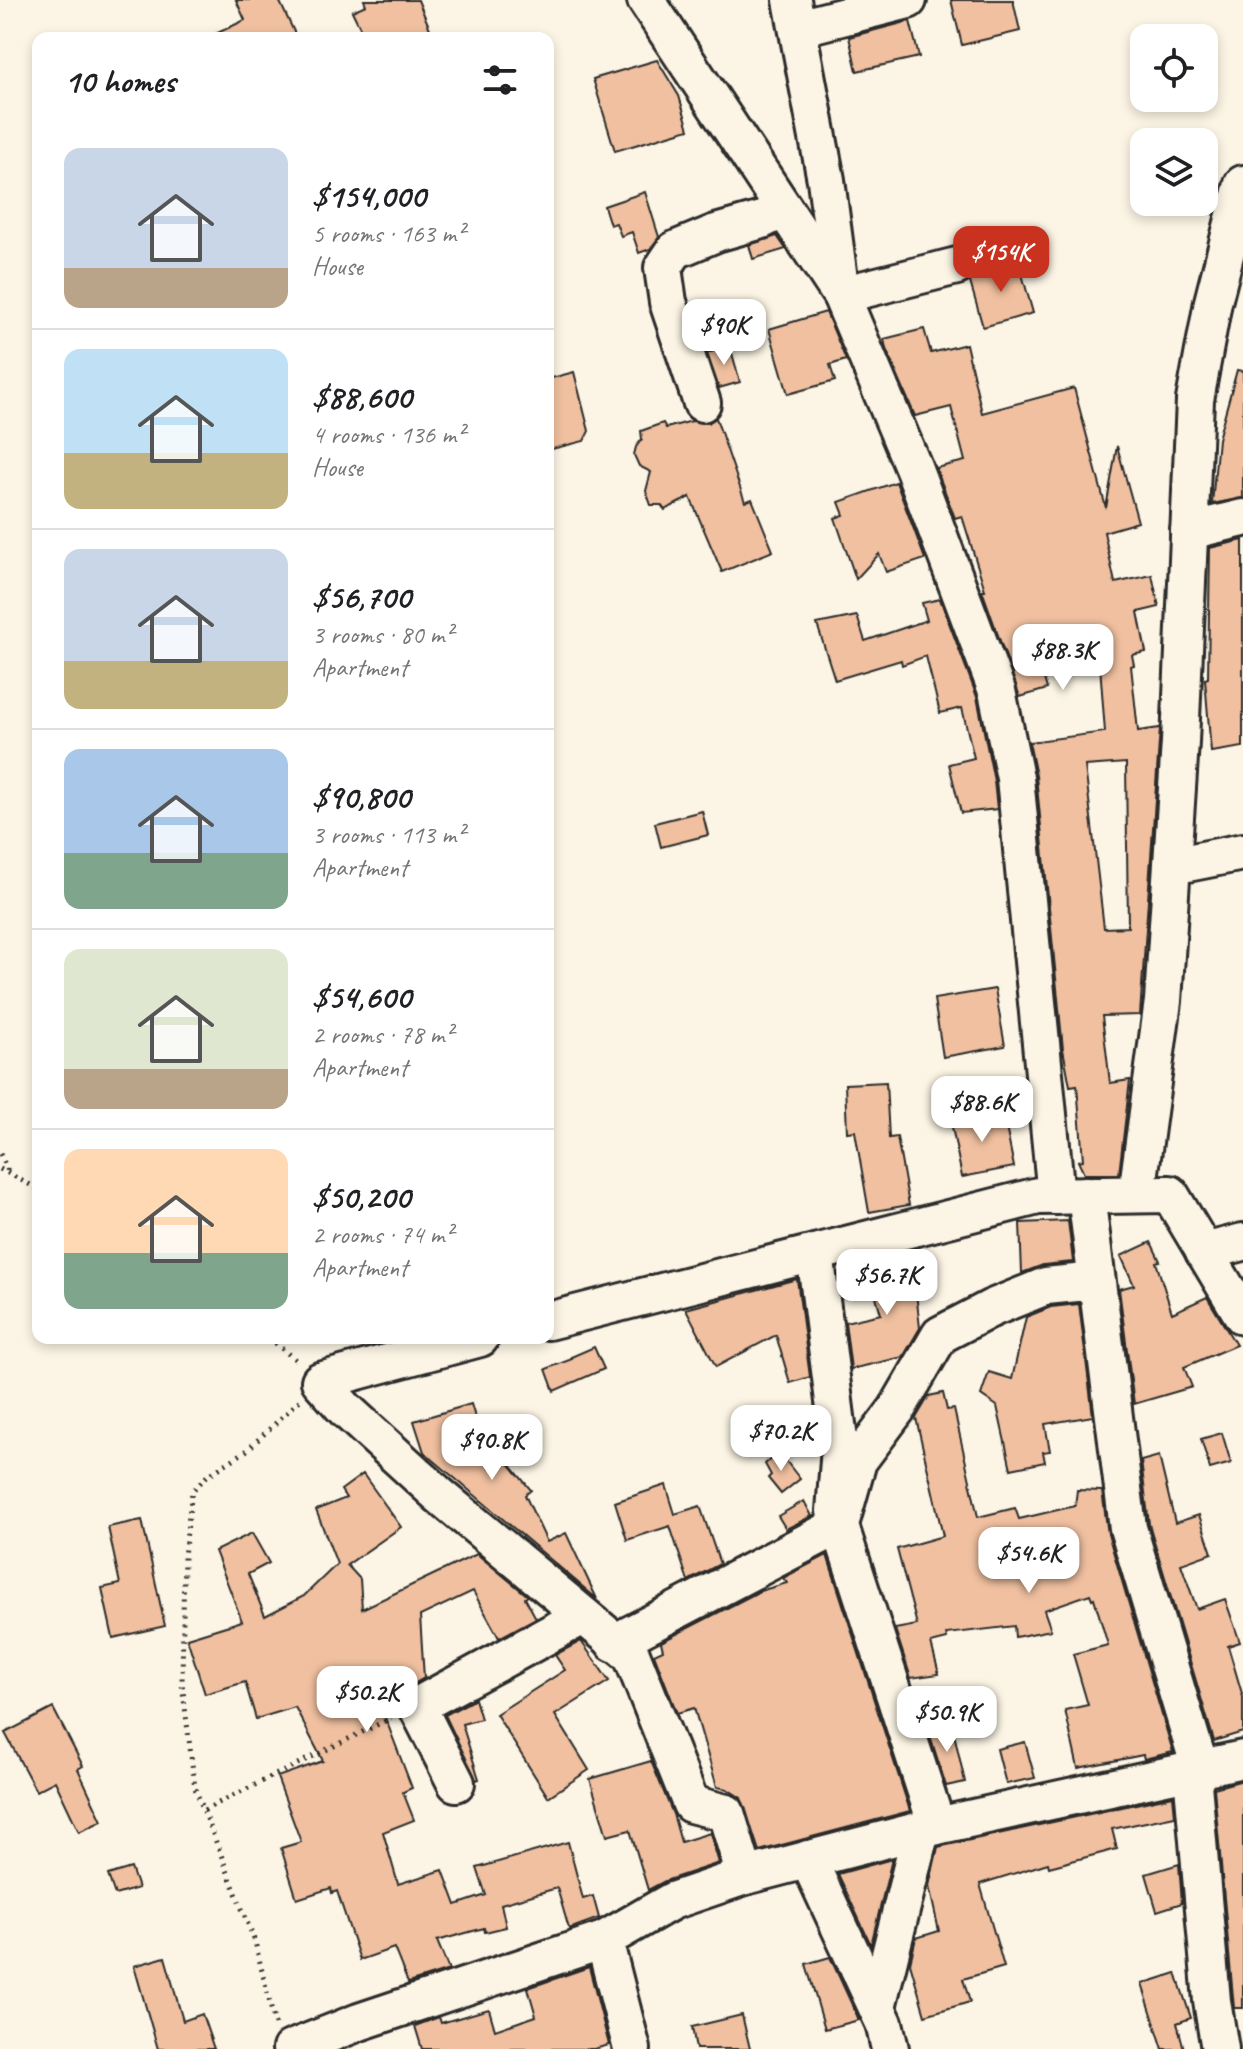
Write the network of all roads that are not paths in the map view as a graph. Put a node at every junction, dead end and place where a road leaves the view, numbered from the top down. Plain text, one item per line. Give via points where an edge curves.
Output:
1 (646, 0) edge
2 (908, 0) edge
3 (795, 14) edge
4 (1243, 184) edge
5 (784, 209) junction
6 (957, 266) dead end
7 (841, 295) junction
8 (702, 403) dead end
9 (1243, 518) edge
10 (1189, 531) junction
11 (1243, 852) edge
12 (1172, 866) junction
13 (1137, 1194) junction
14 (1071, 1195) junction
15 (1243, 1242) edge
16 (1204, 1252) junction
17 (815, 1253) junction
18 (1096, 1281) junction
19 (1243, 1316) edge
20 (554, 1319) edge
21 (458, 1344) edge
22 (840, 1525) junction
23 (583, 1616) junction
24 (614, 1643) junction
25 (1243, 1759) edge
26 (1200, 1768) junction
27 (456, 1783) dead end
28 (929, 1828) junction
29 (808, 1859) junction
30 (745, 1876) junction
31 (604, 1940) junction
32 (1228, 1998) edge
33 (877, 2007) junction
34 (284, 2041) edge
35 (632, 2049) edge
36 (890, 2049) edge
37 (1220, 2049) edge

1 - 5 street
2 - 3 street
3 - 7 street
4 - 10 street via 1195,400
5 - 7 street
5 - 8 street via 675,250 663,268 668,302
6 - 7 street
7 - 14 street via 914,469 997,691 1015,778
9 - 10 street
10 - 12 street
11 - 12 street
12 - 13 street via 1163,1001
13 - 14 street
13 - 16 street via 1170,1194
14 - 17 street via 1038,1196
14 - 18 street
15 - 16 street
16 - 19 street
17 - 20 street
17 - 22 street via 840,1448 835,1511
18 - 22 street via 1046,1286 940,1335 897,1409 858,1461
18 - 26 street via 1128,1528
21 - 23 street via 320,1381 439,1495
22 - 24 street
22 - 28 street
23 - 24 street
23 - 27 street via 417,1706
24 - 30 street via 632,1656 691,1804 726,1813
25 - 26 street
26 - 28 street
26 - 32 street via 1193,1784
28 - 29 street
28 - 33 street
29 - 30 street
29 - 33 street
30 - 31 street via 672,1901
31 - 34 street via 359,2022
31 - 35 street
32 - 37 street
33 - 36 street

